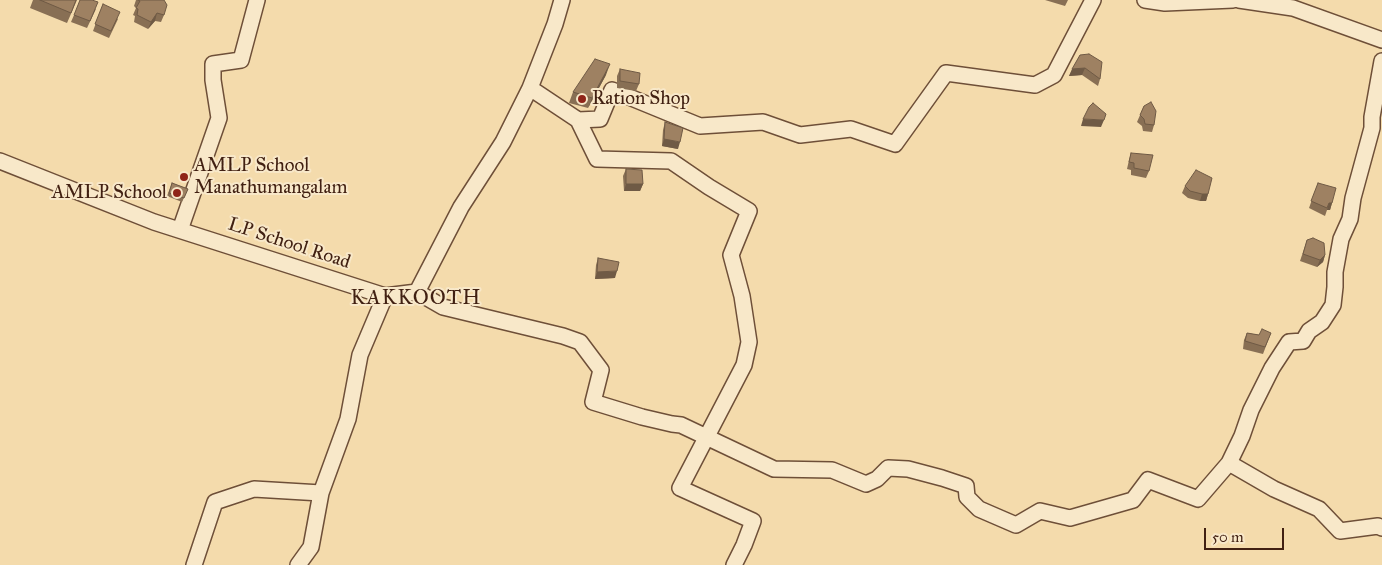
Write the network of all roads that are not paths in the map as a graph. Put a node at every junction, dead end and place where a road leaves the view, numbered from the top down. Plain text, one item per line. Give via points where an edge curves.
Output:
1 (257, 0) edge
2 (562, 0) edge
3 (1093, 0) edge
4 (1145, 0) edge
5 (1233, 0) edge
6 (1239, 0) edge
7 (1382, 40) edge
8 (1382, 61) edge
9 (530, 88) junction
10 (578, 120) junction
11 (0, 161) edge
12 (180, 230) junction
13 (417, 292) junction
14 (386, 296) junction
15 (707, 436) junction
16 (1230, 463) junction
17 (321, 493) junction
18 (1382, 528) edge
19 (194, 565) edge
20 (298, 565) edge
21 (734, 565) edge

1 - 12 street via 241,60 213,64 219,118
2 - 9 street
3 - 10 street via 1054,75 1035,85 946,73 895,144 851,129 800,135 762,122 700,126 612,90 600,118
4 - 5 street via 1165,3
6 - 7 street via 1293,8
8 - 16 street via 1372,128 1352,198 1350,219 1341,239 1333,305 1303,341 1289,342 1272,368
9 - 10 street
9 - 13 street via 503,142 461,207
10 - 15 street via 597,159 671,161 750,211 731,255 742,296 748,342 746,357
11 - 12 street, LP School Road
12 - 14 street, LP School Road
13 - 14 street
13 - 15 street via 442,307 580,342 601,370 593,402 681,425
14 - 17 street via 360,355 348,419
15 - 16 street via 774,469 832,470 866,484 888,468 908,469 942,478 966,486 967,497 979,509 1016,525 1040,511 1070,518 1133,500 1148,480 1198,499
15 - 21 street via 680,488 753,521
16 - 18 street via 1274,489 1320,509 1340,531
17 - 19 street via 254,489 215,502
17 - 20 street via 311,548

